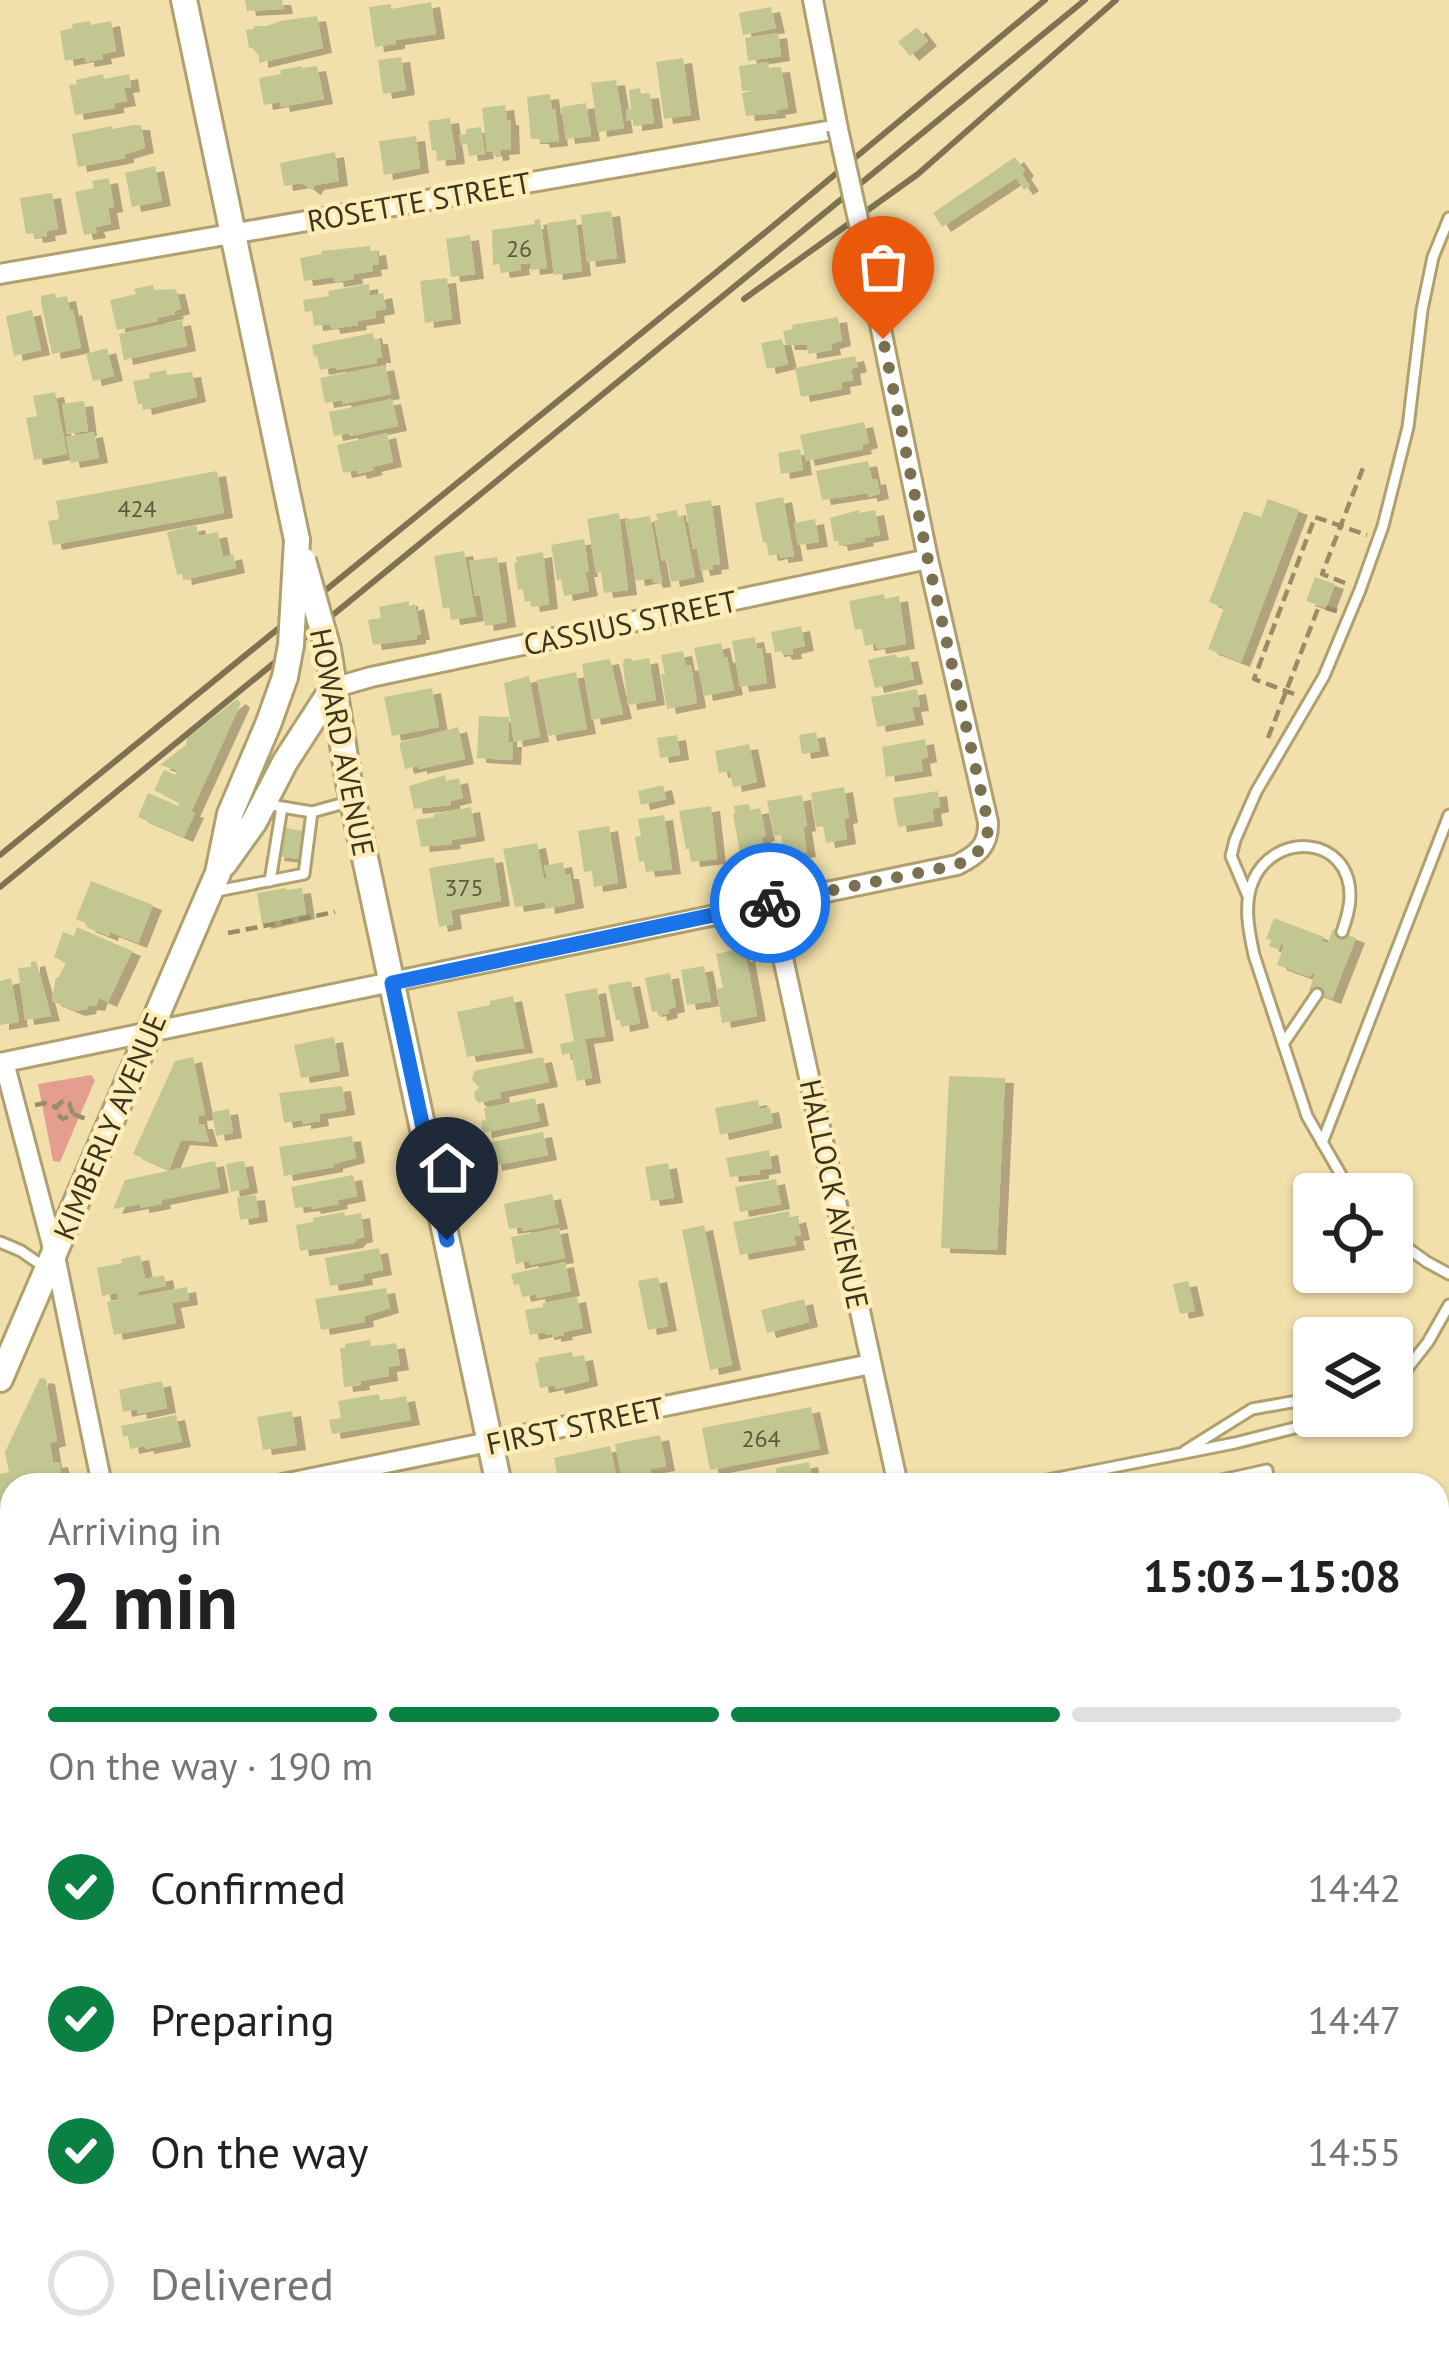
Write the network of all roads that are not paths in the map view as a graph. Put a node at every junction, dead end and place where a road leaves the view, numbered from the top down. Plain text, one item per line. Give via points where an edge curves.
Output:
1 (184, 0) edge
2 (813, 0) edge
3 (834, 128) junction
4 (1449, 218) edge
5 (235, 233) junction
6 (0, 274) edge
7 (297, 540) junction
8 (928, 560) junction
9 (333, 688) junction
10 (353, 801) junction
11 (272, 806) junction
12 (312, 812) junction
13 (1449, 815) edge
14 (270, 880) junction
15 (214, 883) junction
16 (1248, 896) junction
17 (771, 903) junction
18 (1342, 932) dead end
19 (392, 983) junction
20 (1317, 994) dead end
21 (148, 1032) junction
22 (1283, 1045) junction
23 (2, 1062) edge
24 (1322, 1143) junction
25 (1340, 1173) edge
26 (0, 1242) edge
27 (1413, 1252) edge
28 (51, 1263) junction
29 (1449, 1274) edge
30 (1449, 1305) edge
31 (1413, 1360) edge
32 (871, 1364) junction
33 (0, 1379) edge
34 (1293, 1402) edge
35 (1293, 1428) edge
36 (490, 1443) junction
37 (1181, 1454) junction
38 (99, 1473) edge
39 (339, 1473) edge
40 (496, 1473) edge
41 (895, 1473) edge
42 (1084, 1473) edge

1 - 5 main road, HOWARD AVENUE
2 - 3 street
3 - 5 street, ROSETTE STREET
3 - 8 street, bridge
4 - 16 lane via 1433,256 1408,427 1378,539 1324,676 1235,840 1232,856
5 - 6 street, ROSETTE STREET
5 - 7 main road, HOWARD AVENUE
7 - 9 main road, HOWARD AVENUE, bridge
7 - 15 main road, bridge via 285,677 230,814
8 - 9 street, CASSIUS STREET
8 - 17 street via 988,822 983,848 957,865
9 - 10 main road, HOWARD AVENUE
9 - 11 main road via 285,762
10 - 12 lane
10 - 19 main road, HOWARD AVENUE
11 - 12 lane
11 - 14 lane
11 - 15 main road
12 - 14 lane via 304,874
13 - 24 lane
14 - 15 lane
15 - 21 main road, KIMBERLY AVENUE
16 - 18 lane via 1263,864 1290,847 1328,851 1349,882
16 - 22 lane via 1254,955
17 - 19 street
17 - 32 street, HALLOCK AVENUE
19 - 21 street
19 - 36 main road, HOWARD AVENUE
20 - 22 lane
21 - 23 street
21 - 28 main road, KIMBERLY AVENUE
22 - 24 lane
23 - 28 street
24 - 25 lane
26 - 28 lane
27 - 29 lane
28 - 33 main road, KIMBERLY AVENUE
28 - 38 street
30 - 31 lane
32 - 36 street, FIRST STREET
32 - 41 street, HALLOCK AVENUE
34 - 37 lane via 1252,1409
35 - 37 lane
36 - 39 street, FIRST STREET
36 - 40 main road, HOWARD AVENUE
37 - 42 lane

